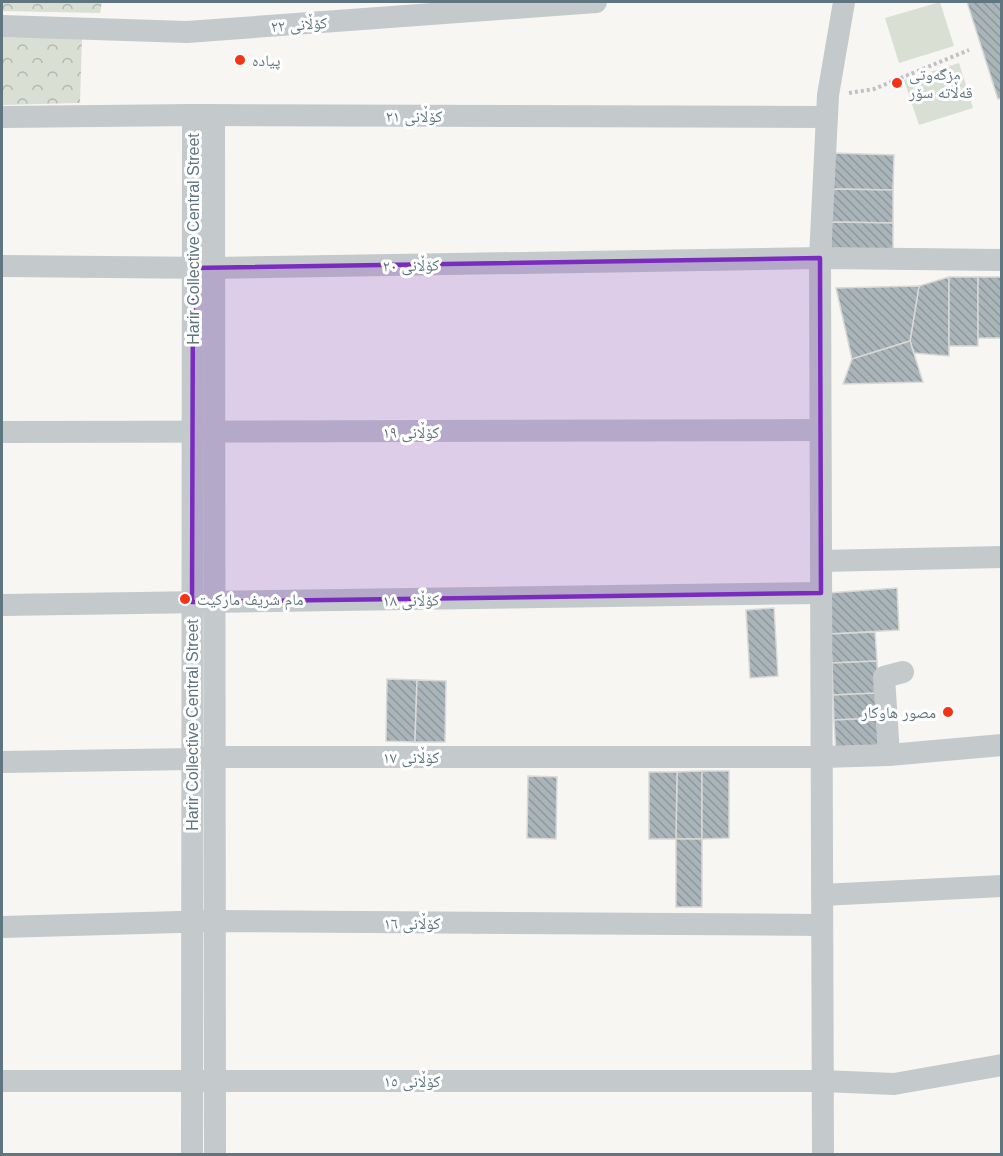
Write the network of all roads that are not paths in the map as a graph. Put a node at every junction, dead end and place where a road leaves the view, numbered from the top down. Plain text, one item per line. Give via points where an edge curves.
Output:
1 (596, 2) edge
2 (844, 2) edge
3 (2, 26) edge
4 (828, 106) junction
5 (203, 115) junction
6 (2, 117) edge
7 (820, 258) junction
8 (1002, 260) edge
9 (2, 266) edge
10 (203, 268) junction
11 (820, 430) junction
12 (2, 432) edge
13 (203, 432) junction
14 (1002, 557) edge
15 (821, 561) junction
16 (821, 593) junction
17 (203, 603) junction
18 (2, 605) edge
19 (903, 672) dead end
20 (1002, 745) edge
21 (889, 755) junction
22 (203, 758) junction
23 (822, 758) junction
24 (2, 762) edge
25 (1002, 886) edge
26 (822, 895) junction
27 (203, 922) junction
28 (822, 926) junction
29 (2, 927) edge
30 (1002, 1065) edge
31 (203, 1081) junction
32 (2, 1082) edge
33 (823, 1082) junction
34 (192, 1155) edge
35 (215, 1155) edge
36 (823, 1155) edge

1 - 3 street, کۆڵانی ٢٢ via 188,32
2 - 4 street
4 - 5 street, کۆڵانی ٢١
4 - 7 street
5 - 6 street, کۆڵانی ٢١
5 - 10 street, Harir Collective Central Street
7 - 8 street, کۆڵانی ٢٠
7 - 10 street, کۆڵانی ٢٠
7 - 11 street
9 - 10 street, کۆڵانی ٢٠
10 - 13 street, Harir Collective Central Street
11 - 13 street, کۆڵانی ١٩
11 - 15 street
12 - 13 street, کۆڵانی ١٩
13 - 17 street, Harir Collective Central Street
14 - 15 street
15 - 16 street
16 - 17 street, کۆڵانی ١٨
16 - 23 street
17 - 18 street, کۆڵانی ١٨
17 - 22 street, Harir Collective Central Street
19 - 21 street via 884,677
20 - 21 street, کۆڵانی ١٧
21 - 23 street, کۆڵانی ١٧
22 - 23 street, کۆڵانی ١٧
22 - 24 street, کۆڵانی ١٧
22 - 27 street, Harir Collective Central Street
23 - 26 street
25 - 26 street
26 - 28 street
27 - 28 street, کۆڵانی ١٦
27 - 29 street, کۆڵانی ١٦
27 - 31 street, Harir Collective Central Street
28 - 33 street
30 - 33 street, کۆڵانی ١٥ via 894,1084
31 - 32 street, کۆڵانی ١٥
31 - 33 street, کۆڵانی ١٥
31 - 34 street, Harir Collective Central Street
31 - 35 street, Harir Collective Central Street
33 - 36 street

